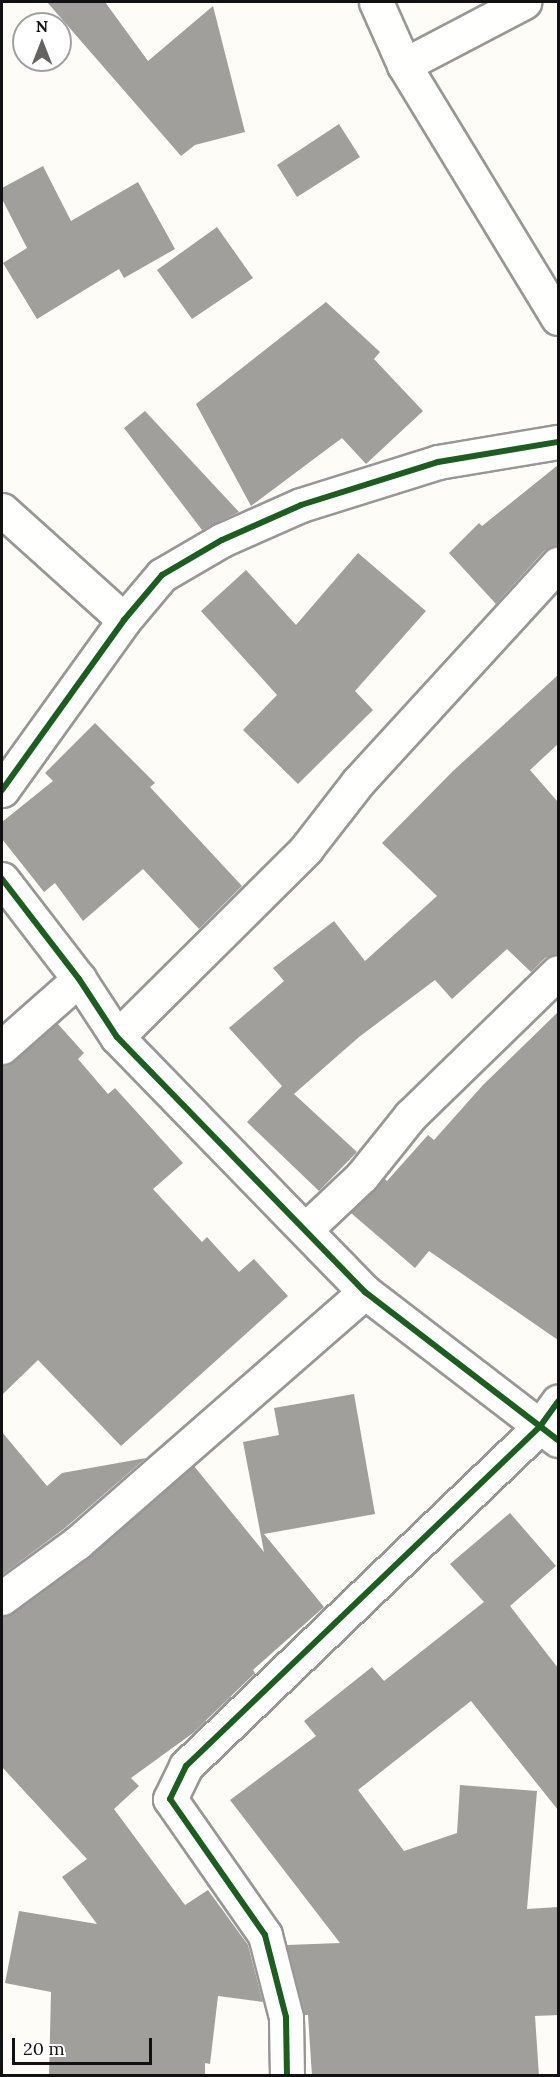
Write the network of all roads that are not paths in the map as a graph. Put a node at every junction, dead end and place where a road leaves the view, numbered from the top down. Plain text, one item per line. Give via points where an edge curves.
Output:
1 (376, 2) edge
2 (524, 2) edge
3 (404, 65) junction
4 (558, 318) edge
5 (558, 442) edge
6 (2, 510) edge
7 (558, 564) edge
8 (124, 620) junction
9 (2, 790) edge
10 (2, 879) edge
11 (558, 972) edge
12 (79, 979) junction
13 (117, 1037) junction
14 (2, 1047) edge
15 (306, 1229) junction
16 (365, 1292) junction
17 (553, 1423) edge
18 (2, 1598) edge
19 (287, 2076) edge

1 - 3 street
2 - 3 street
3 - 4 street
5 - 8 street via 438,462 300,505 222,540 162,575
6 - 8 street
7 - 13 street via 358,782 306,849
8 - 9 street
10 - 12 street
11 - 15 street via 410,1116 362,1176
12 - 13 street
12 - 14 street
13 - 15 street
15 - 16 street
16 - 17 street
16 - 18 street via 77,1543
17 - 19 street via 186,1766 170,1799 265,1935 286,2017

